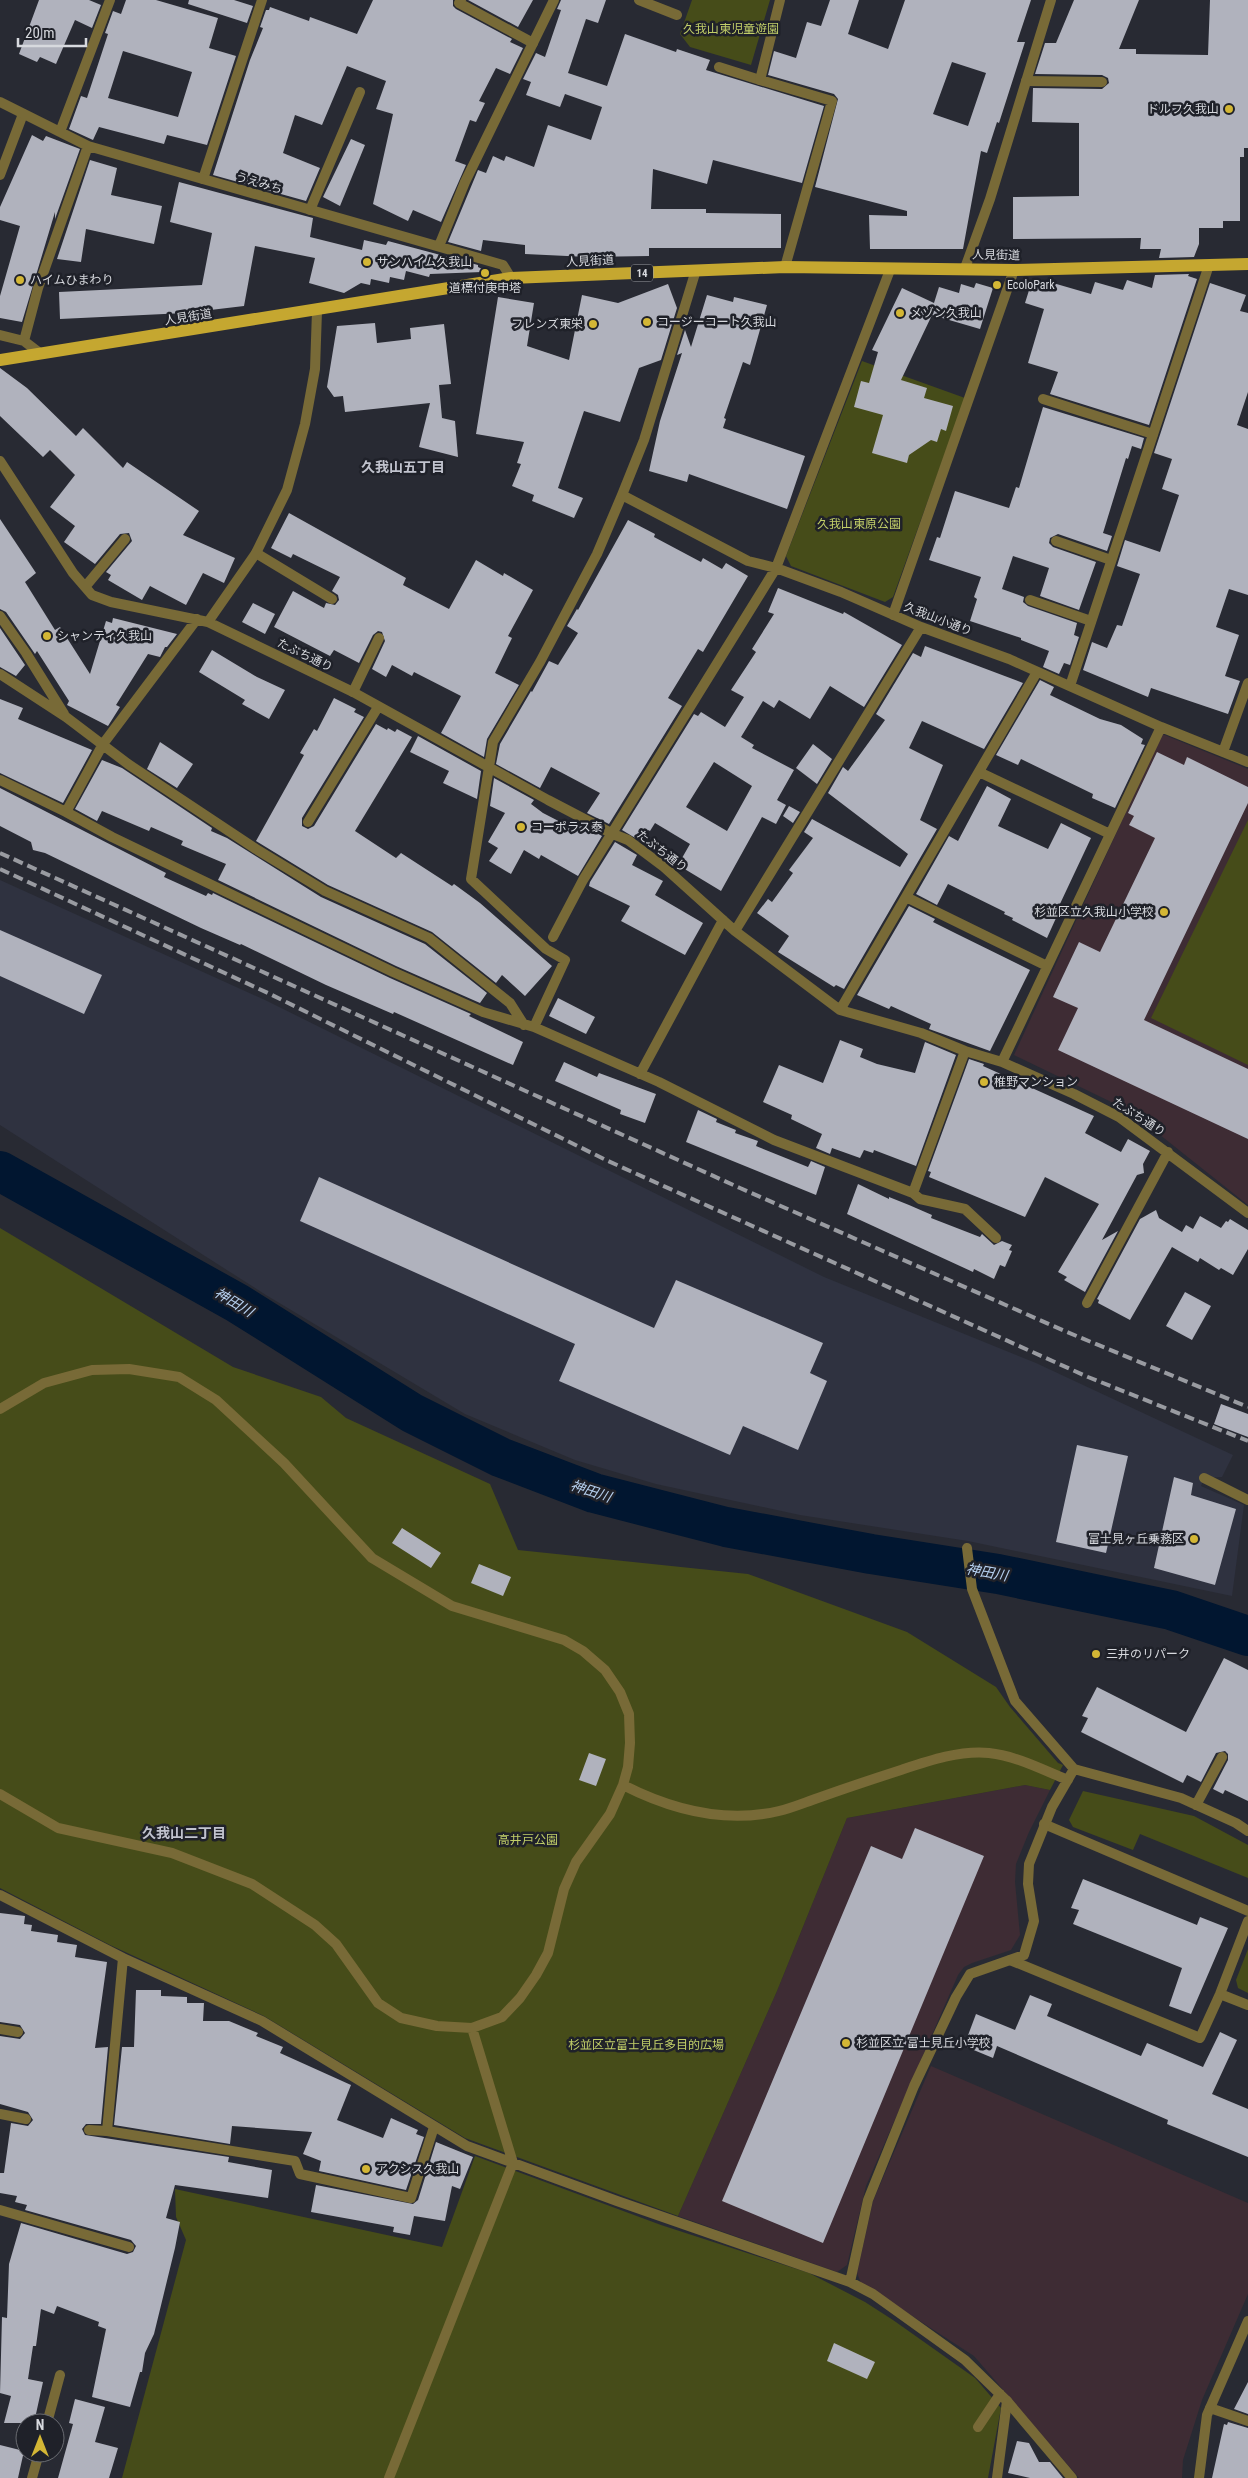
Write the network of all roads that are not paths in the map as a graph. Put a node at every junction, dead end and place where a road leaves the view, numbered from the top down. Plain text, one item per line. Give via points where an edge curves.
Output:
1 (110, 0) edge
2 (262, 0) edge
3 (461, 0) edge
4 (554, 0) edge
5 (639, 0) edge
6 (780, 0) edge
7 (1051, 0) edge
8 (677, 15) dead end
9 (533, 43) junction
10 (719, 67) dead end
11 (760, 80) junction
12 (1026, 81) junction
13 (1102, 82) dead end
14 (360, 92) dead end
15 (0, 102) edge
16 (23, 114) junction
17 (60, 132) junction
18 (88, 146) junction
19 (0, 175) edge
20 (203, 179) junction
21 (310, 210) junction
22 (438, 246) junction
23 (1248, 264) edge
24 (1209, 265) junction
25 (785, 267) junction
26 (965, 268) junction
27 (696, 270) junction
28 (890, 270) junction
29 (1014, 270) junction
30 (511, 278) junction
31 (317, 311) junction
32 (0, 334) edge
33 (24, 341) junction
34 (41, 354) junction
35 (0, 360) edge
36 (1043, 399) dead end
37 (1153, 434) junction
38 (0, 461) edge
39 (622, 495) junction
40 (125, 539) dead end
41 (1056, 541) dead end
42 (256, 553) junction
43 (1111, 560) junction
44 (776, 568) junction
45 (85, 587) junction
46 (332, 598) dead end
47 (1030, 600) dead end
48 (893, 615) junction
49 (0, 616) edge
50 (197, 619) junction
51 (1091, 621) junction
52 (208, 622) junction
53 (921, 627) junction
54 (380, 638) dead end
55 (1038, 672) junction
56 (0, 674) edge
57 (1248, 683) edge
58 (1070, 686) junction
59 (353, 692) junction
60 (378, 707) junction
61 (66, 717) junction
62 (1161, 727) junction
63 (103, 744) junction
64 (1224, 752) junction
65 (1248, 762) edge
66 (489, 767) junction
67 (979, 772) junction
68 (0, 780) edge
69 (66, 812) junction
70 (308, 822) dead end
71 (613, 834) junction
72 (1110, 834) junction
73 (906, 897) junction
74 (723, 920) junction
75 (735, 930) junction
76 (553, 937) dead end
77 (1048, 966) junction
78 (840, 1010) junction
79 (529, 1026) junction
80 (965, 1051) junction
81 (1002, 1062) junction
82 (640, 1074) junction
83 (1168, 1152) junction
84 (913, 1193) junction
85 (1248, 1213) edge
86 (996, 1238) dead end
87 (1087, 1303) dead end
88 (0, 1409) edge
89 (1204, 1478) dead end
90 (1248, 1500) edge
91 (968, 1548) dead end
92 (1222, 1757) dead end
93 (1074, 1769) junction
94 (1068, 1780) junction
95 (623, 1785) junction
96 (0, 1794) edge
97 (1196, 1805) junction
98 (1044, 1824) junction
99 (1248, 1831) edge
100 (0, 1895) edge
101 (1248, 1911) edge
102 (1248, 1921) edge
103 (124, 1958) junction
104 (1010, 1960) junction
105 (1220, 1994) junction
106 (1248, 2005) edge
107 (472, 2028) junction
108 (0, 2029) edge
109 (18, 2032) dead end
110 (0, 2114) edge
111 (26, 2119) dead end
112 (434, 2127) junction
113 (89, 2130) dead end
114 (107, 2131) junction
115 (513, 2163) junction
116 (0, 2210) edge
117 (129, 2246) dead end
118 (850, 2282) junction
119 (1248, 2321) edge
120 (60, 2375) dead end
121 (1003, 2398) junction
122 (1210, 2408) junction
123 (50, 2413) edge
124 (1248, 2421) edge
125 (978, 2427) dead end
126 (36, 2463) edge
127 (32, 2478) edge
128 (389, 2478) edge
129 (997, 2478) edge
130 (1072, 2478) edge
131 (1199, 2478) edge

1 - 17 street
2 - 20 street
3 - 9 street via 459,3
4 - 9 street
5 - 8 street
6 - 11 street
7 - 12 street
9 - 22 street via 465,182
10 - 11 street
11 - 25 street via 832,100
12 - 13 street
12 - 26 street
14 - 21 street
15 - 16 street, うえみち
16 - 17 street, うえみち
16 - 19 street
17 - 18 street, うえみち
18 - 20 street, うえみち
18 - 33 street via 38,288
20 - 21 street, うえみち
21 - 22 street, うえみち
22 - 30 street, うえみち via 503,265
23 - 24 main road, 人見街道 / 14
24 - 29 main road, 人見街道 / 14
24 - 37 street
25 - 27 main road, 人見街道 / 14
25 - 28 main road, 人見街道 / 14
26 - 28 main road, 人見街道 / 14
26 - 29 main road, 人見街道 / 14
27 - 30 main road, 人見街道 / 14
27 - 39 street via 644,440
28 - 44 street
29 - 48 street
30 - 31 main road, 人見街道 / 14
31 - 34 main road, 人見街道 / 14
31 - 42 street via 315,369 305,424 287,490
32 - 33 street
33 - 34 street
34 - 35 main road, 人見街道 / 14
36 - 37 street
37 - 43 street
38 - 45 street, たぶち通り via 72,573
39 - 44 street, 久我山小通り via 748,561
39 - 66 street via 588,571 493,742
40 - 45 street
41 - 43 street
42 - 46 street
42 - 52 street
43 - 51 street
44 - 48 street, 久我山小通り
44 - 71 street
45 - 50 street, たぶち通り via 92,595 111,602
47 - 51 street
48 - 53 street, 久我山小通り
49 - 61 street
50 - 52 street, たぶち通り
50 - 63 street
51 - 58 street
52 - 59 street, たぶち通り
53 - 55 street, 久我山小通り
53 - 75 street
54 - 59 street
55 - 58 street, 久我山小通り
55 - 67 street
56 - 61 street
57 - 64 street
58 - 62 street, 久我山小通り
59 - 60 street, たぶち通り
60 - 66 street, たぶち通り
60 - 70 street
61 - 63 street
62 - 64 street, 久我山小通り
62 - 72 street
63 - 69 street
63 - 79 street via 248,844 325,891 429,938 510,1003
64 - 65 street, 久我山小通り
66 - 71 street, たぶち通り
66 - 79 street via 471,879 546,949 566,960
67 - 72 street
67 - 73 street
68 - 69 street
69 - 79 street via 393,972 483,1012
71 - 74 street, たぶち通り via 628,840 664,867
71 - 76 street via 583,880
72 - 77 street
73 - 77 street
73 - 78 street
74 - 75 street, たぶち通り
74 - 82 street
75 - 78 street, たぶち通り
77 - 81 street
78 - 80 street, たぶち通り via 921,1033
79 - 82 street
80 - 81 street, たぶち通り
80 - 84 street
81 - 83 street, たぶち通り via 1119,1117
82 - 84 street via 774,1140
83 - 85 street, たぶち通り
83 - 87 street
84 - 86 street via 920,1199 965,1209
88 - 95 street via 44,1383 92,1370 129,1369 179,1377 216,1400 284,1463 372,1558 452,1606 564,1640 583,1651 604,1670 620,1692 629,1714 628,1767
89 - 90 street
91 - 93 street via 972,1589 1015,1701
92 - 97 street
93 - 94 street
93 - 97 street
94 - 95 street via 1015,1759 990,1753 948,1756 780,1811 752,1816 685,1811
94 - 98 street
95 - 107 street via 610,1814 576,1862 564,1889 548,1953 536,1975 502,2017
96 - 107 street via 58,1828 172,1853 252,1884 322,1931 345,1956 378,2003 401,2018 437,2026
97 - 99 street
98 - 101 street
98 - 104 street via 1029,1864 1028,1884 1034,1921 1024,1955
100 - 103 street
102 - 105 street
103 - 112 street via 262,2021
103 - 114 street
104 - 105 street via 1200,2038
104 - 118 street via 970,1974 956,1997 914,2086 868,2200
105 - 106 street
107 - 115 street
108 - 109 street
110 - 111 street
112 - 114 street via 411,2198 300,2174 295,2161
112 - 115 street via 467,2146
113 - 114 street
115 - 118 street
115 - 128 street
116 - 117 street
118 - 121 street via 873,2294 965,2360
119 - 122 street
120 - 123 street
121 - 125 street
121 - 129 street
121 - 130 street
122 - 124 street
122 - 131 street
126 - 127 street

